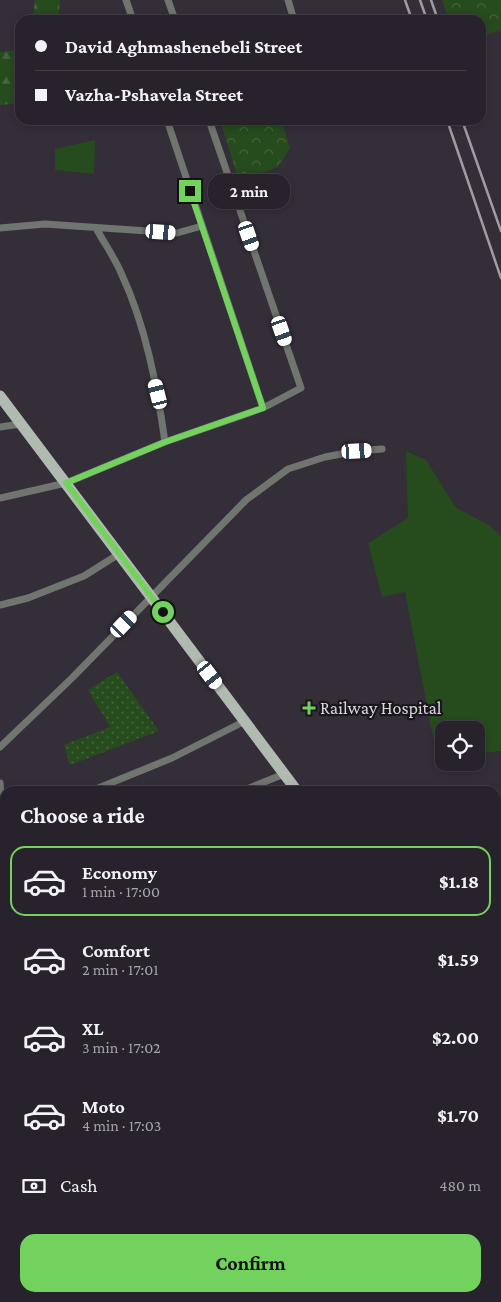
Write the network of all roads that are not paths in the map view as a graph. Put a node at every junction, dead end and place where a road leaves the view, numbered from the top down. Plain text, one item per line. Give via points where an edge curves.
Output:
1 (126, 0) edge
2 (168, 0) edge
3 (288, 0) edge
4 (131, 15) edge
5 (173, 15) edge
6 (292, 15) edge
7 (169, 125) edge
8 (212, 125) edge
9 (202, 226) junction
10 (0, 228) edge
11 (96, 228) junction
12 (0, 396) edge
13 (263, 408) junction
14 (21, 424) junction
15 (0, 427) edge
16 (165, 442) junction
17 (382, 449) dead end
18 (66, 483) junction
19 (0, 498) edge
20 (119, 554) junction
21 (151, 596) junction
22 (0, 605) edge
23 (245, 721) junction
24 (0, 747) edge
25 (284, 774) junction
26 (103, 786) edge
27 (254, 786) edge
28 (293, 786) edge

1 - 4 street
2 - 5 street
3 - 6 street
7 - 9 street
8 - 13 street via 301,388
9 - 11 street via 177,233
9 - 13 street
10 - 11 street via 45,224
11 - 16 street via 122,275 141,329 158,394
12 - 14 main road
13 - 16 street
14 - 15 street
14 - 18 main road
16 - 18 street
17 - 21 street via 325,457 288,469 246,500
18 - 19 street
18 - 20 main road
20 - 21 main road
20 - 22 street via 84,576 28,598
21 - 23 main road
21 - 24 street
23 - 25 main road
23 - 26 street via 172,758
25 - 27 street
25 - 28 main road

